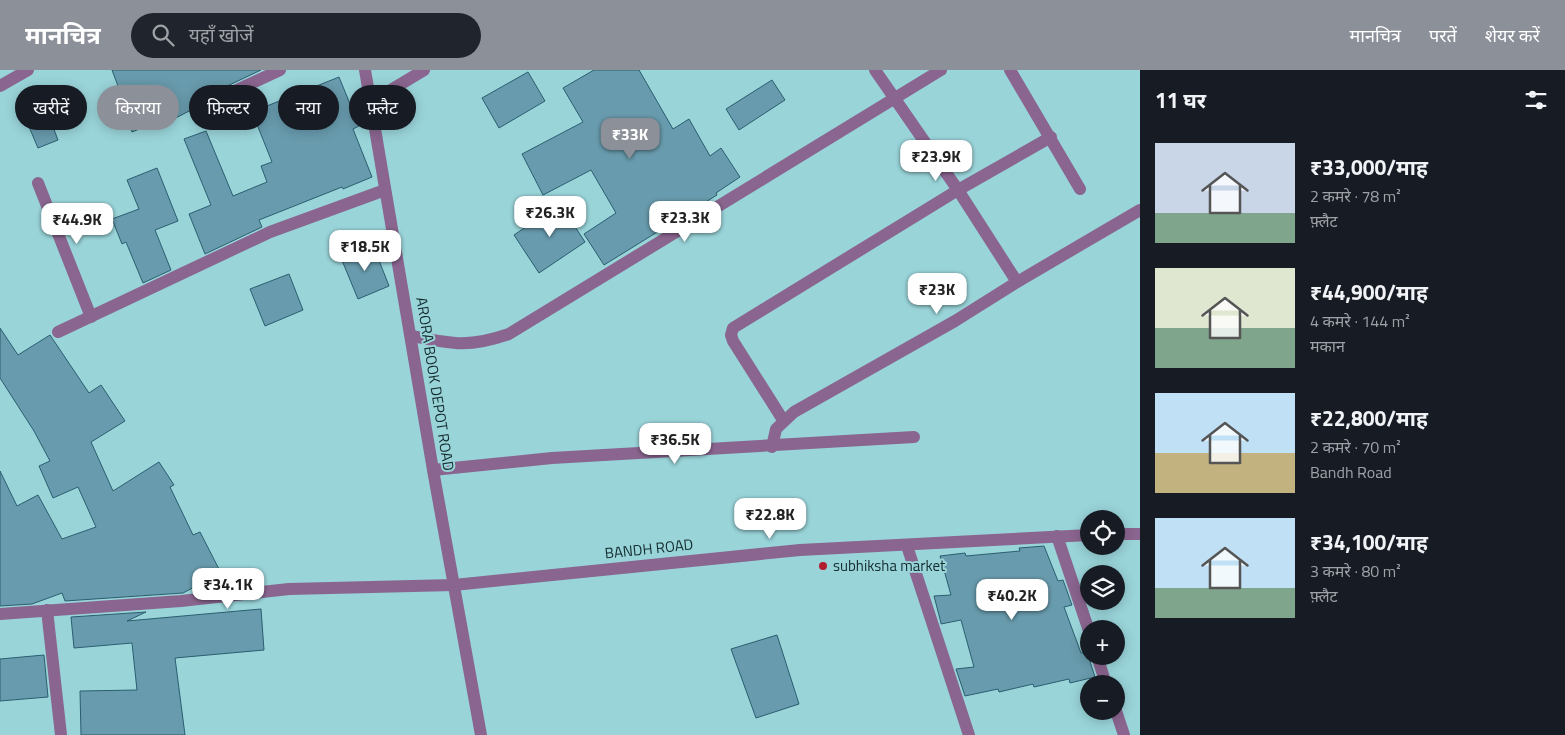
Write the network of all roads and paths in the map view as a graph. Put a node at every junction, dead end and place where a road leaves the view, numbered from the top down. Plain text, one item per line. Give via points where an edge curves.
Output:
1 (28, 70) edge
2 (280, 70) edge
3 (365, 70) edge
4 (424, 70) edge
5 (875, 70) edge
6 (941, 70) edge
7 (1010, 70) edge
8 (248, 85) edge
9 (368, 85) edge
10 (399, 85) edge
11 (0, 86) edge
12 (894, 99) junction
13 (375, 130) edge
14 (1051, 137) junction
15 (38, 183) dead end
16 (1080, 189) dead end
17 (385, 190) junction
18 (958, 190) junction
19 (1140, 210) edge
20 (1017, 282) junction
21 (91, 317) junction
22 (58, 332) dead end
23 (412, 336) junction
24 (783, 420) junction
25 (914, 437) dead end
26 (772, 447) junction
27 (433, 470) junction
28 (1125, 534) edge
29 (1140, 534) edge
30 (1080, 535) edge
31 (1057, 536) junction
32 (907, 546) junction
33 (454, 585) junction
34 (46, 610) junction
35 (0, 614) edge
36 (1085, 620) edge
37 (1119, 720) edge
38 (61, 735) edge
39 (481, 735) edge
40 (969, 735) edge
41 (1124, 735) edge

1 - 11 street
2 - 8 street
3 - 9 street, ARORA BOOK DEPOT ROAD
4 - 10 street
5 - 12 street
6 - 12 street
7 - 14 street
12 - 18 street
12 - 23 street via 509,334 463,345
13 - 17 street, ARORA BOOK DEPOT ROAD
14 - 16 street
14 - 18 street
15 - 21 street
17 - 21 street via 270,232
17 - 23 street, ARORA BOOK DEPOT ROAD
18 - 20 street
18 - 24 street via 734,328 732,341
19 - 20 street
20 - 24 street via 956,321
21 - 22 street
23 - 27 street, ARORA BOOK DEPOT ROAD
24 - 26 street via 774,433
25 - 26 street
26 - 27 street via 552,458
27 - 33 street, ARORA BOOK DEPOT ROAD
28 - 29 street
30 - 31 street, BANDH ROAD
31 - 32 street, BANDH ROAD
31 - 36 street
32 - 33 street, BANDH ROAD via 800,550
32 - 40 street
33 - 34 street, BANDH ROAD via 289,589 180,601
33 - 39 street
34 - 35 street, BANDH ROAD
34 - 38 street
37 - 41 street

